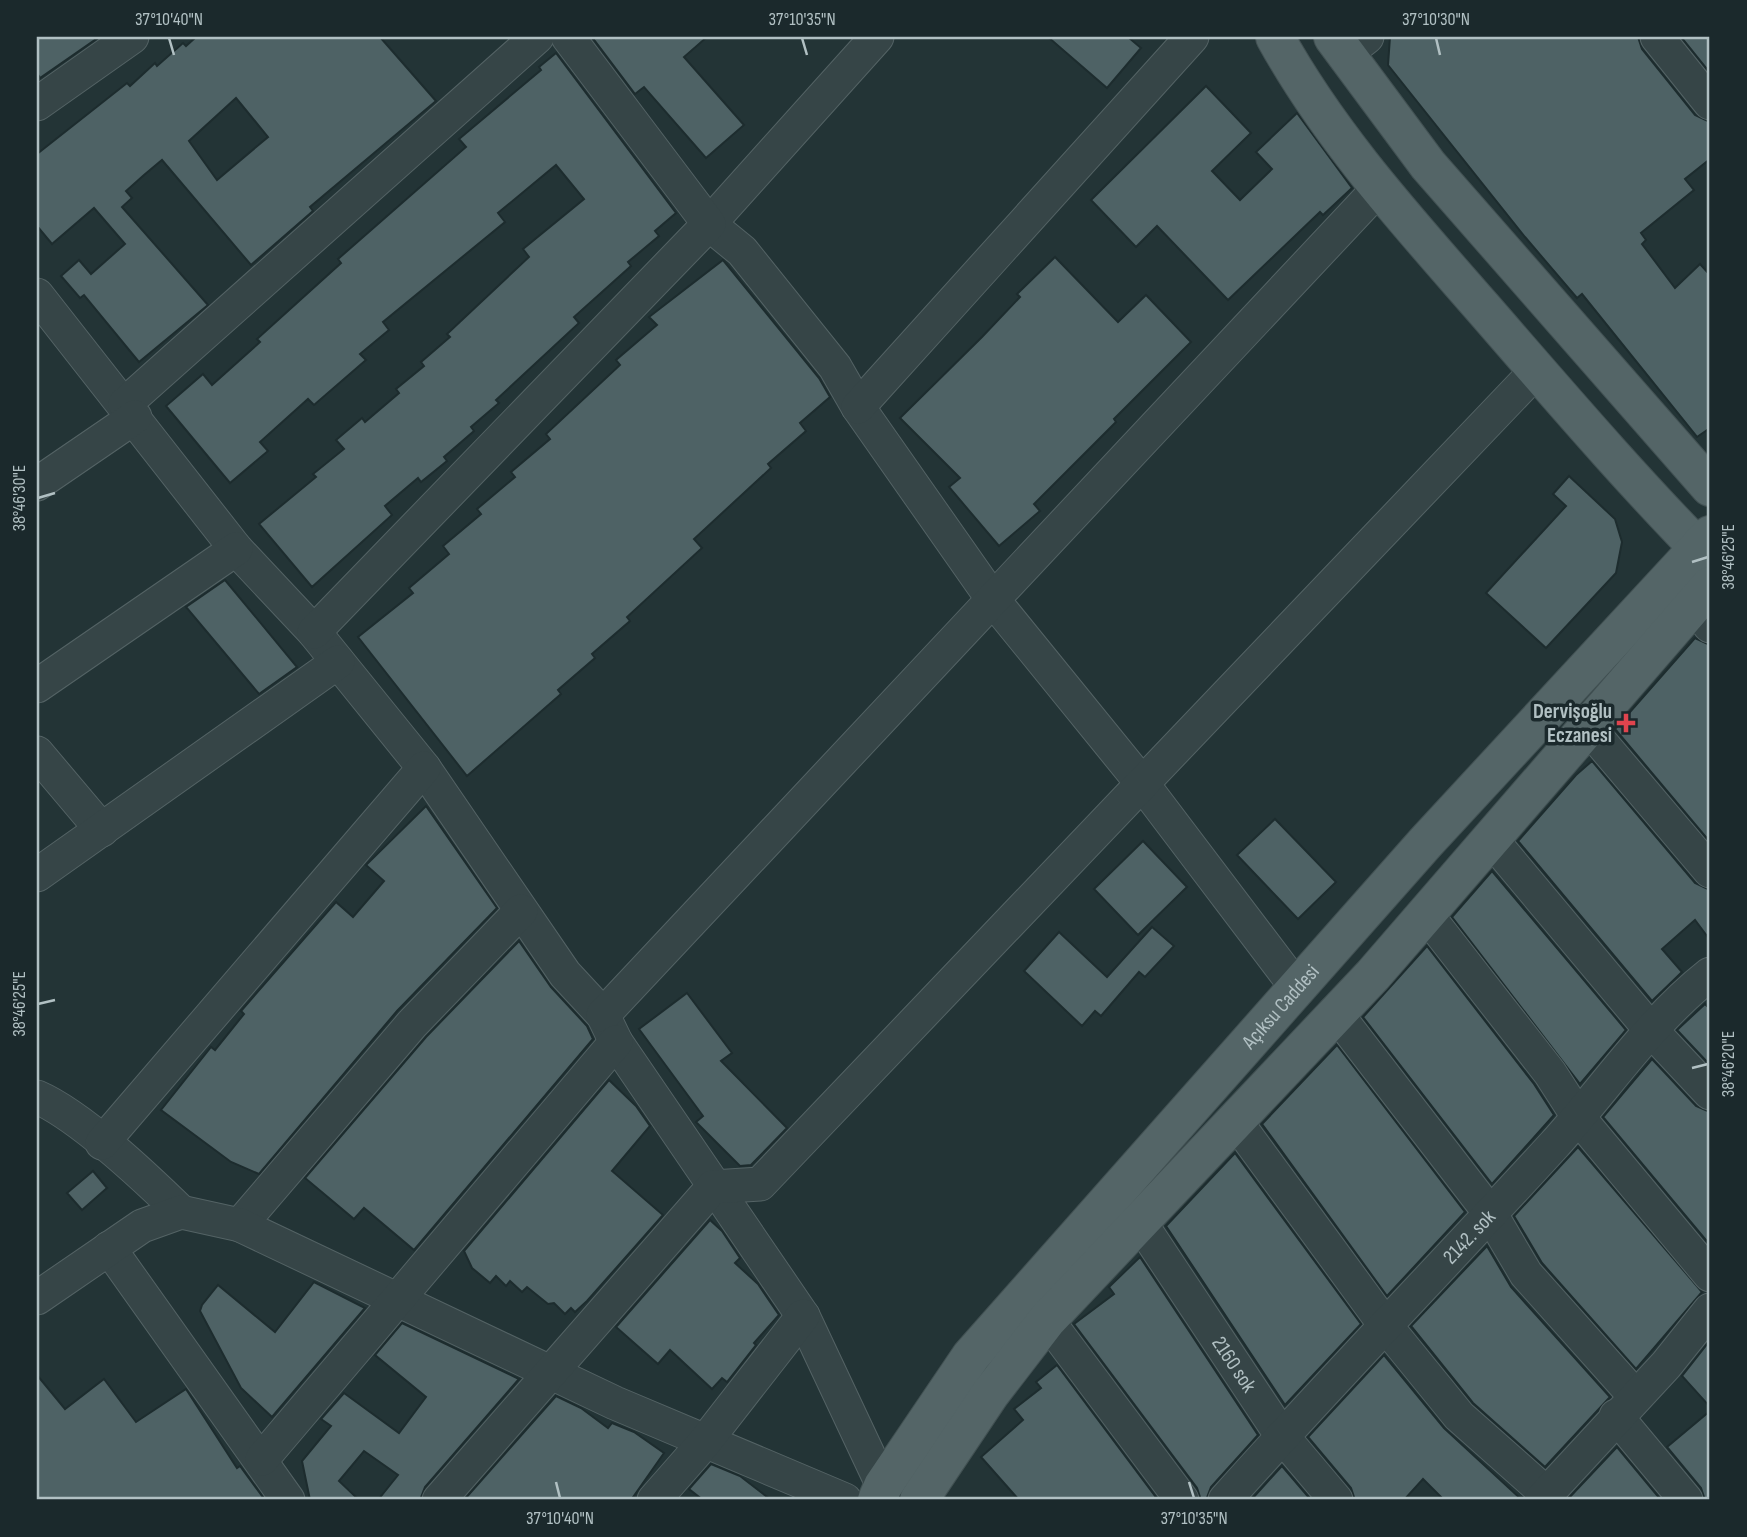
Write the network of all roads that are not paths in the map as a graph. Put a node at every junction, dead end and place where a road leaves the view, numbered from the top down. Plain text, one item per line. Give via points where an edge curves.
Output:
1 (132, 37) edge
2 (537, 37) edge
3 (568, 37) edge
4 (877, 37) edge
5 (1192, 37) edge
6 (1275, 37) edge
7 (1657, 37) edge
8 (1348, 43) edge
9 (1710, 103) edge
10 (37, 104) edge
11 (1379, 188) junction
12 (709, 224) junction
13 (37, 295) edge
14 (1537, 370) junction
15 (858, 407) junction
16 (130, 411) junction
17 (37, 484) edge
18 (1710, 487) edge
19 (236, 548) junction
20 (1706, 548) edge
21 (994, 601) junction
22 (1704, 605) edge
23 (314, 632) junction
24 (338, 662) junction
25 (37, 686) edge
26 (1587, 726) junction
27 (37, 753) edge
28 (424, 768) junction
29 (1141, 782) junction
30 (102, 830) junction
31 (1491, 839) junction
32 (1710, 871) edge
33 (37, 875) edge
34 (521, 911) junction
35 (1426, 914) junction
36 (1710, 974) edge
37 (1297, 988) junction
38 (1335, 1012) junction
39 (610, 1028) junction
40 (1650, 1029) junction
41 (1710, 1093) edge
42 (37, 1097) edge
43 (1579, 1118) junction
44 (1234, 1119) junction
45 (102, 1143) junction
46 (713, 1187) junction
47 (181, 1213) junction
48 (1490, 1213) junction
49 (1139, 1221) junction
50 (240, 1225) junction
51 (109, 1248) junction
52 (1710, 1275) edge
53 (37, 1298) edge
54 (397, 1299) junction
55 (1710, 1310) edge
56 (803, 1316) junction
57 (1047, 1320) junction
58 (1385, 1325) junction
59 (550, 1370) junction
60 (1626, 1406) junction
61 (1282, 1436) junction
62 (705, 1443) junction
63 (262, 1459) junction
64 (887, 1495) edge
65 (1544, 1497) edge
66 (288, 1500) edge
67 (439, 1500) edge
68 (653, 1500) edge
69 (845, 1500) edge
70 (919, 1500) edge
71 (1182, 1500) edge
72 (1225, 1500) edge
73 (1336, 1500) edge
74 (1686, 1500) edge

1 - 10 street
2 - 16 street
3 - 12 street
4 - 12 street
5 - 15 street
6 - 11 main road via 1339,137
7 - 9 street
8 - 18 main road via 1428,165
11 - 14 main road
11 - 21 street
12 - 15 street via 742,251 835,367
12 - 23 street
13 - 16 street
14 - 20 main road
14 - 29 street
15 - 21 street
16 - 17 street
16 - 19 street
19 - 23 street
19 - 25 street
20 - 37 main road, Açıksu Caddesi via 1426,842
21 - 29 street
21 - 39 street
22 - 26 main road, Açıksu Caddesi
23 - 24 street
24 - 28 street
24 - 30 street
26 - 31 main road, Açıksu Caddesi
26 - 32 street
27 - 30 street
28 - 34 street
28 - 45 street
29 - 37 street
29 - 46 street via 760,1184
30 - 33 street
31 - 35 main road, Açıksu Caddesi
31 - 40 street
34 - 39 street
34 - 50 street via 412,1024
35 - 38 main road, Açıksu Caddesi
35 - 43 street via 1550,1073
36 - 40 street, 2142. sok
37 - 64 main road, Açıksu Caddesi via 971,1356
38 - 44 main road, Açıksu Caddesi
38 - 48 street
39 - 46 street
39 - 54 street
40 - 41 street
40 - 43 street, 2142. sok
42 - 45 street via 53,1104
43 - 48 street, 2142. sok
43 - 52 street
44 - 49 main road, Açıksu Caddesi
44 - 58 street
45 - 47 street
46 - 56 street
46 - 59 street
47 - 50 street
47 - 51 street via 142,1226
48 - 58 street, 2142. sok
48 - 60 street via 1527,1274
49 - 57 main road, Açıksu Caddesi
49 - 61 street, 2160 sok
50 - 54 street
51 - 53 street
51 - 63 street
54 - 59 street
54 - 63 street
55 - 60 street
56 - 62 street
56 - 64 street
57 - 70 main road, Açıksu Caddesi via 990,1394
57 - 71 street
58 - 61 street, 2142. sok
58 - 65 street via 1459,1416
59 - 62 street
59 - 67 street
60 - 65 street
60 - 74 street
61 - 72 street, 2142. sok
61 - 73 street, 2160 sok
62 - 68 street
62 - 69 street
63 - 66 street

